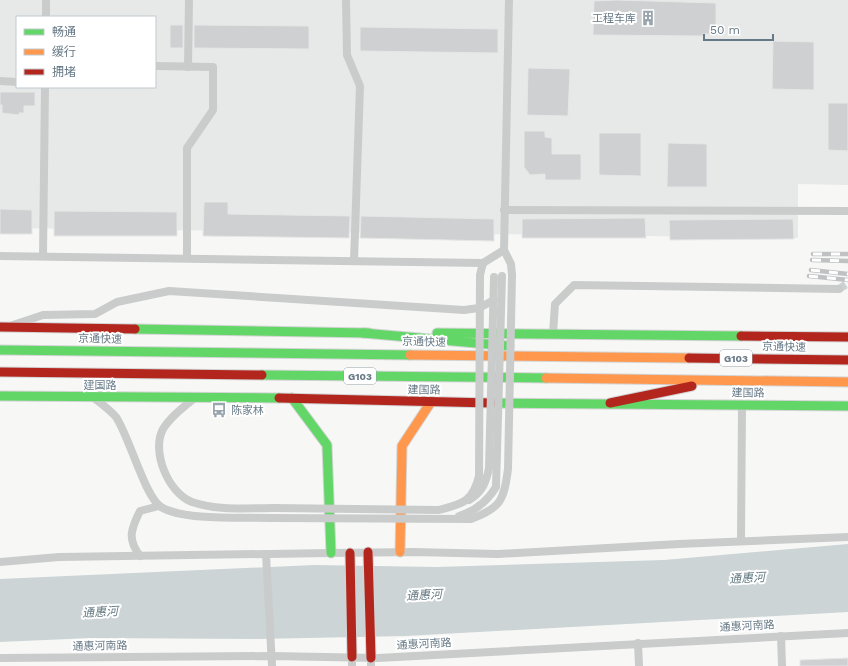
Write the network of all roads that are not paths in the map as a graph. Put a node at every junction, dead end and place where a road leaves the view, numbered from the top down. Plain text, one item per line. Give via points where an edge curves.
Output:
1 (46, 0) edge
2 (189, 0) edge
3 (346, 0) edge
4 (509, 0) edge
5 (46, 16) edge
6 (156, 66) edge
7 (188, 67) junction
8 (0, 81) edge
9 (16, 82) edge
10 (45, 88) edge
11 (504, 210) junction
12 (848, 211) edge
13 (504, 250) junction
14 (0, 256) edge
15 (43, 256) junction
16 (187, 258) junction
17 (354, 261) junction
18 (483, 263) junction
19 (839, 289) tunnel mouth
20 (494, 300) junction
21 (4, 327) edge
22 (363, 333) junction
23 (553, 334) junction
24 (848, 337) edge
25 (0, 350) edge
26 (623, 356) junction
27 (848, 360) edge
28 (0, 372) edge
29 (720, 380) junction
30 (848, 382) edge
31 (0, 396) edge
32 (93, 397) junction
33 (196, 397) junction
34 (292, 398) junction
35 (431, 402) junction
36 (610, 403) junction
37 (742, 405) junction
38 (848, 406) edge
39 (462, 504) junction
40 (159, 506) junction
41 (450, 519) junction
42 (848, 537) edge
43 (741, 541) junction
44 (330, 552) junction
45 (368, 552) junction
46 (400, 552) junction
47 (350, 553) junction
48 (266, 554) junction
49 (140, 556) junction
50 (0, 562) edge
51 (848, 633) edge
52 (781, 636) junction
53 (638, 644) junction
54 (272, 656) junction
55 (0, 658) edge
56 (352, 662) edge
57 (371, 662) edge
58 (272, 666) edge
59 (639, 666) edge
60 (782, 666) edge

1 - 5 street
2 - 7 street
3 - 17 street, bridge via 346,55 360,86
4 - 11 street, bridge
6 - 7 street, bridge
7 - 16 street, bridge via 213,68 213,110 187,148
8 - 9 street
10 - 15 street, bridge
11 - 12 street
11 - 13 street, bridge
13 - 18 street, bridge
13 - 41 street, bridge via 511,264 512,275 506,488 498,505 486,513 471,519
14 - 15 street, bridge
15 - 16 street, bridge
16 - 17 street, bridge
17 - 18 street, bridge
18 - 39 street, bridge via 480,275 479,476 477,486
19 - 23 street via 574,285 555,304
20 - 21 street, bridge via 479,308 464,310 169,291 117,302 95,314 44,315
20 - 39 street, bridge via 487,481 482,490
20 - 41 street, bridge via 498,276 496,487 489,498 470,513
21 - 22 main road
22 - 23 main road
22 - 26 main road
23 - 24 main road
25 - 26 main road, 京通快速 / G103
26 - 27 main road, 京通快速 / G103
28 - 29 main road, G103
29 - 30 main road, G103
29 - 36 main road
31 - 32 main road, 建国路
32 - 33 main road, 建国路
32 - 40 street via 115,417 148,490
33 - 34 main road, 建国路
33 - 39 street, bridge via 176,414 163,430 158,453 166,475 175,489 190,501 211,507 439,510
34 - 35 main road, 建国路
34 - 44 main road via 327,445
35 - 36 main road, 建国路
35 - 46 main road via 402,446
36 - 37 main road, 建国路
37 - 38 main road, 建国路
37 - 43 street
40 - 41 street, bridge via 191,515
40 - 49 street via 140,511 131,528 133,547
42 - 43 street
43 - 46 street via 498,554
44 - 47 street
44 - 48 street
45 - 46 street
45 - 47 street
45 - 57 main road
47 - 56 main road
48 - 49 street
48 - 54 street
49 - 50 street via 59,557
51 - 52 street, 通惠河南路
52 - 53 street, 通惠河南路
52 - 60 street
53 - 57 street, 通惠河南路
53 - 59 street
54 - 55 street, 通惠河南路
54 - 56 street, 通惠河南路
54 - 58 street
56 - 57 street, 通惠河南路

